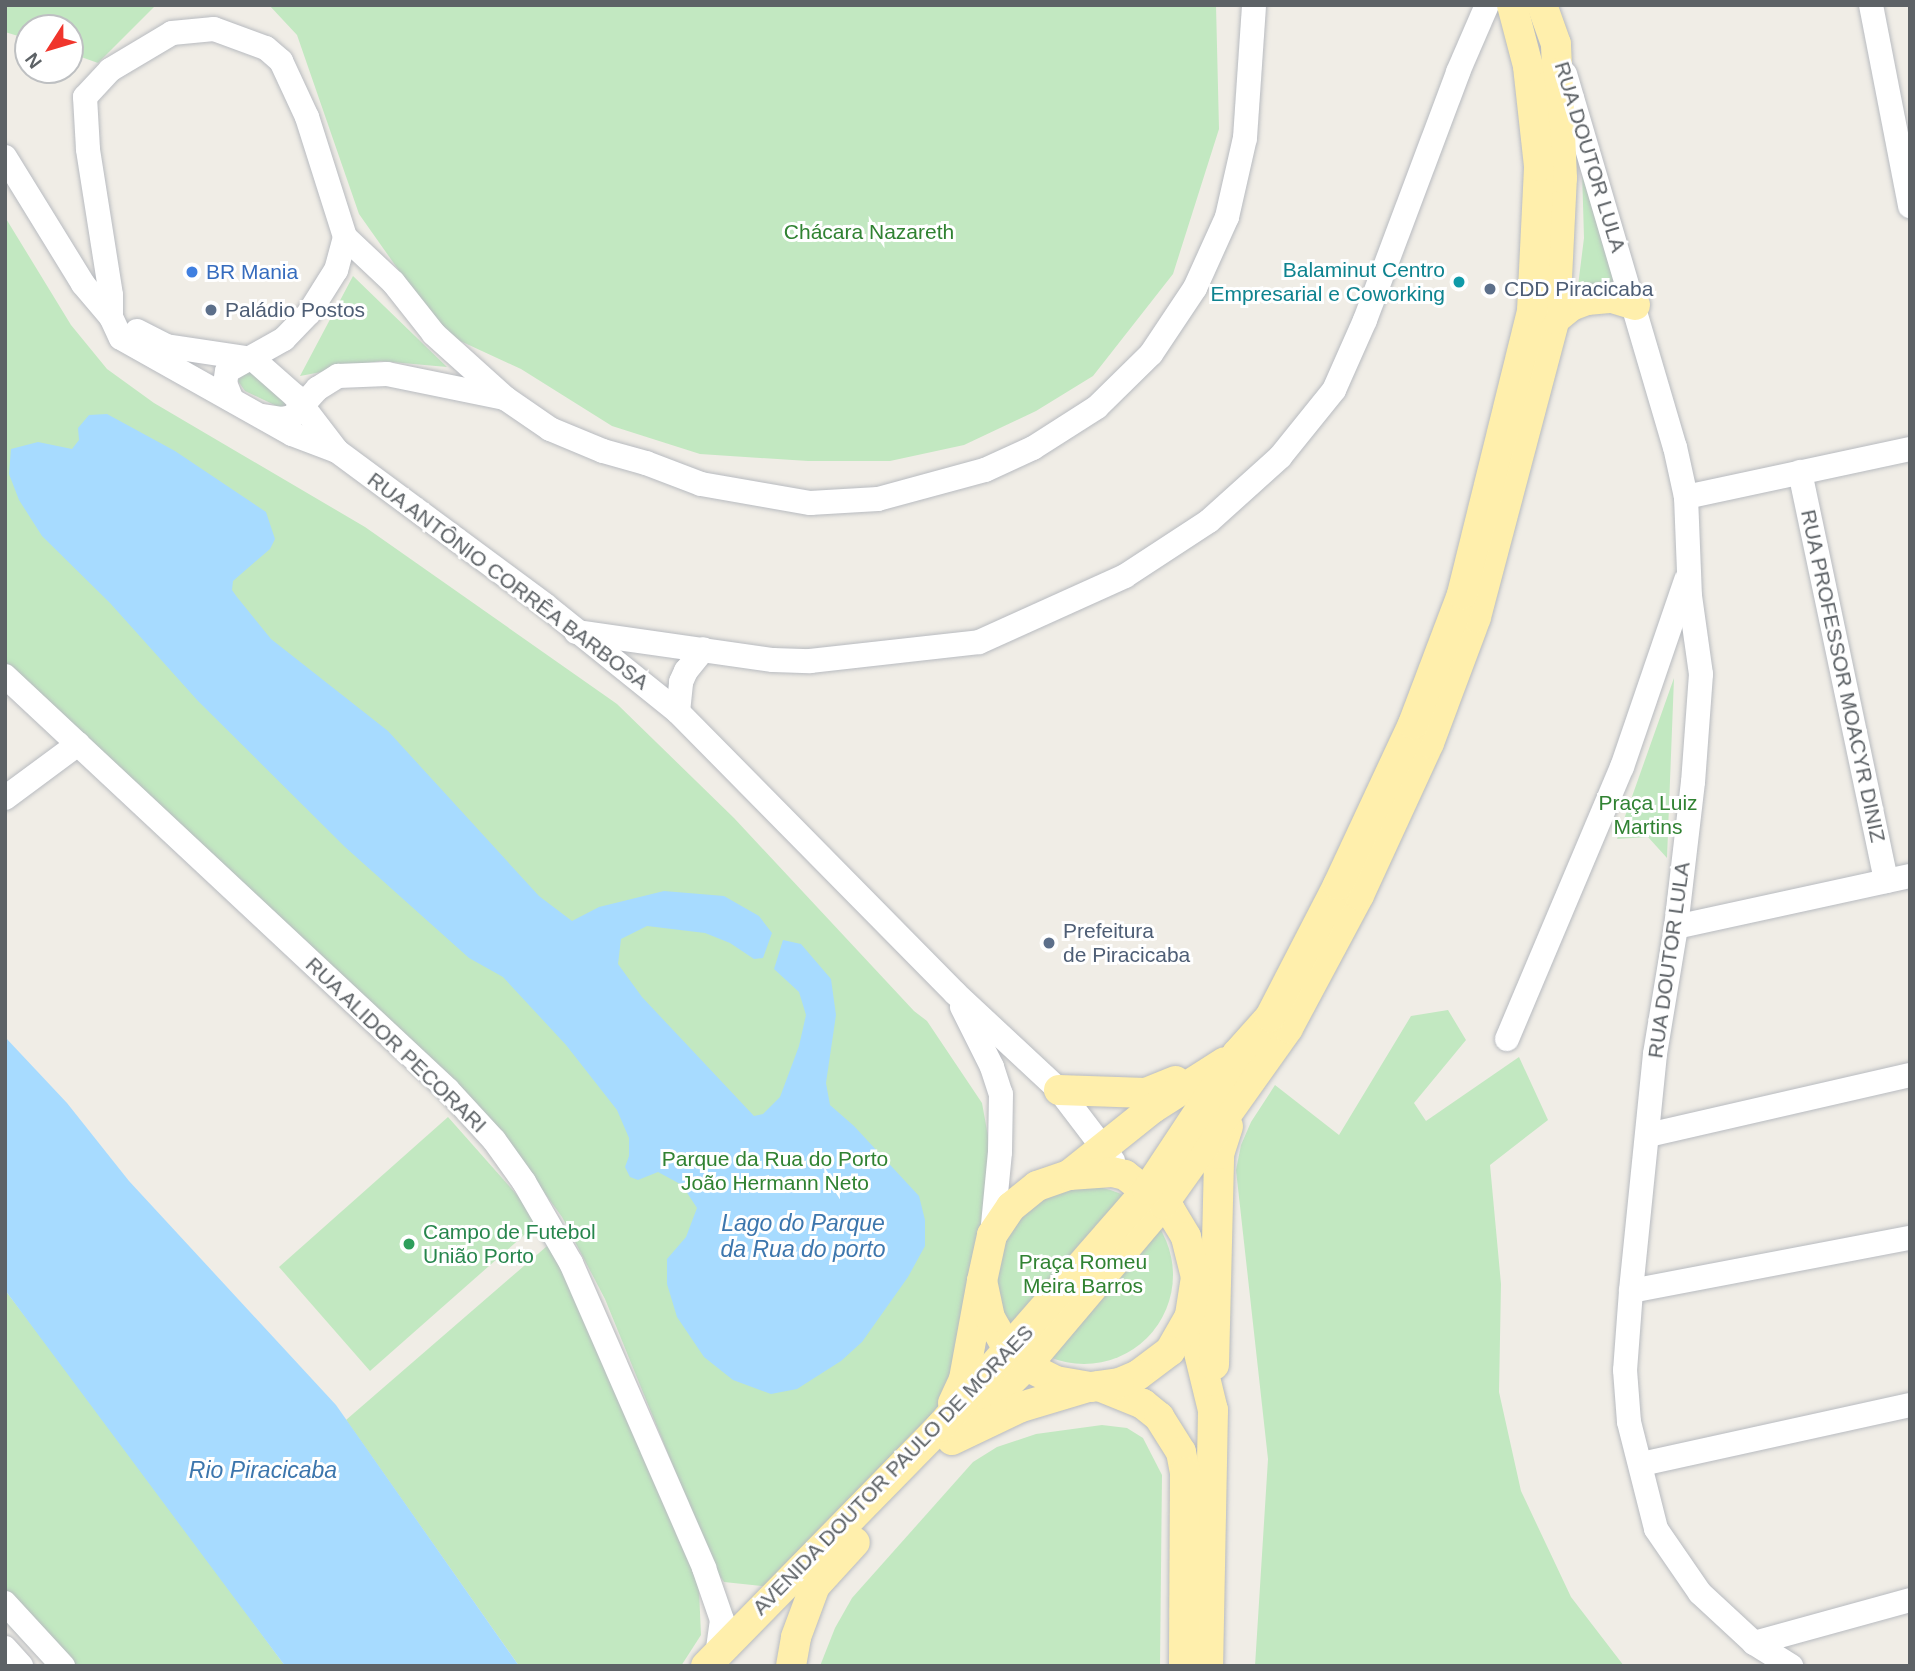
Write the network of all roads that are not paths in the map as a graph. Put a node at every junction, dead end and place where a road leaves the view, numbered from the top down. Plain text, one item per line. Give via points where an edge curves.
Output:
1 (1487, 5) edge
2 (1512, 5) edge
3 (1542, 5) edge
4 (1871, 5) edge
5 (1254, 6) edge
6 (1556, 44) junction
7 (5, 157) edge
8 (1910, 206) edge
9 (345, 237) junction
10 (1635, 304) junction
11 (111, 317) junction
12 (1555, 319) junction
13 (253, 359) junction
14 (505, 398) junction
15 (232, 400) junction
16 (303, 406) junction
17 (256, 415) junction
18 (1910, 449) edge
19 (337, 451) junction
20 (1800, 472) junction
21 (1686, 497) junction
22 (1689, 571) junction
23 (545, 605) junction
24 (575, 632) junction
25 (612, 637) junction
26 (704, 649) junction
27 (5, 676) edge
28 (678, 712) junction
29 (78, 744) junction
30 (5, 798) edge
31 (1898, 878) edge
32 (1676, 927) junction
33 (955, 993) junction
34 (1507, 1039) dead end
35 (1237, 1054) junction
36 (1910, 1075) edge
37 (1059, 1090) junction
38 (1242, 1097) junction
39 (1648, 1135) junction
40 (1102, 1147) junction
41 (1069, 1175) junction
42 (1145, 1190) junction
43 (992, 1235) junction
44 (1910, 1238) edge
45 (1217, 1257) junction
46 (982, 1281) junction
47 (1631, 1291) junction
48 (1192, 1307) junction
49 (1018, 1358) junction
50 (1095, 1387) junction
51 (1910, 1405) edge
52 (1213, 1410) junction
53 (947, 1433) junction
54 (1642, 1464) junction
55 (1910, 1600) edge
56 (5, 1603) edge
57 (1754, 1643) junction
58 (5, 1648) edge
59 (794, 1651) edge
60 (712, 1661) edge
61 (21, 1666) edge
62 (63, 1666) edge
63 (782, 1666) edge
64 (1184, 1666) edge
65 (1208, 1666) edge
66 (1791, 1666) edge

1 - 26 street via 1334,390 1280,457 1209,521 1125,576 979,642 810,662
2 - 35 main road, AVENIDA DOUTOR PAULO DE MORAES via 1528,66 1539,166 1532,311 1465,581 1413,724 1338,886 1270,1017
3 - 6 main road, AVENIDA DOUTOR PAULO DE MORAES
4 - 8 street
5 - 14 street via 1245,138 1227,217 1212,256 1151,354 1097,407 1033,448 947,482 878,499 810,503 701,484 603,452 550,429
6 - 10 street, RUA DOUTOR LULA
6 - 12 main road, AVENIDA DOUTOR PAULO DE MORAES via 1562,178
7 - 11 street, RUA ANTÔNIO CORRÊA BARBOSA via 83,284
9 - 11 street via 306,117 281,61 266,48 214,29 172,33 110,70 85,97
9 - 13 street via 336,270 309,313 284,339
9 - 14 street via 393,282 434,334
10 - 12 main road via 1612,298 1587,300
10 - 21 street, RUA DOUTOR LULA
11 - 13 street, RUA ANTÔNIO CORRÊA BARBOSA via 166,345
11 - 15 street, RUA ANTÔNIO CORRÊA BARBOSA via 121,338
12 - 38 main road, AVENIDA DOUTOR PAULO DE MORAES via 1476,617 1429,743 1359,895 1288,1028
13 - 15 street via 227,371 225,383
13 - 16 street, RUA ANTÔNIO CORRÊA BARBOSA
14 - 16 street via 387,374 338,376 317,389
15 - 17 street, RUA ANTÔNIO CORRÊA BARBOSA
16 - 17 street via 292,417
16 - 19 street, RUA ANTÔNIO CORRÊA BARBOSA
17 - 19 street, RUA ANTÔNIO CORRÊA BARBOSA via 292,435
18 - 20 street
19 - 23 street, RUA ANTÔNIO CORRÊA BARBOSA
20 - 21 street
20 - 31 street, RUA PROFESSOR MOACYR DINIZ
21 - 22 street, RUA DOUTOR LULA
22 - 32 street, RUA DOUTOR LULA via 1701,674
22 - 34 street via 1622,767
23 - 24 street, RUA ANTÔNIO CORRÊA BARBOSA
23 - 25 street
24 - 25 street
24 - 28 street, RUA ANTÔNIO CORRÊA BARBOSA
25 - 26 street
25 - 28 street, RUA ANTÔNIO CORRÊA BARBOSA via 645,667
26 - 28 street via 681,682
27 - 29 street, RUA ALIDOR PECORARI
28 - 33 street, RUA ANTÔNIO CORRÊA BARBOSA
29 - 30 street
29 - 60 street, RUA ALIDOR PECORARI via 448,1090 494,1140 524,1182 571,1263 704,1568 722,1620
31 - 32 street
32 - 39 street, RUA DOUTOR LULA via 1655,1054
33 - 37 street, RUA ANTÔNIO CORRÊA BARBOSA
33 - 43 street, RUA ANTÔNIO CORRÊA BARBOSA via 1001,1094
35 - 37 main road via 1146,1093
35 - 40 main road
35 - 42 main road, AVENIDA DOUTOR PAULO DE MORAES
36 - 39 street
37 - 40 street, RUA ANTÔNIO CORRÊA BARBOSA
38 - 42 main road, AVENIDA DOUTOR PAULO DE MORAES
38 - 45 main road via 1219,1154
39 - 47 street, RUA DOUTOR LULA
40 - 41 main road
40 - 42 street, RUA ANTÔNIO CORRÊA BARBOSA
41 - 42 main road via 1112,1172
41 - 43 main road via 1023,1196
42 - 48 main road via 1186,1237 1193,1257
42 - 49 main road, AVENIDA DOUTOR PAULO DE MORAES
43 - 46 main road
44 - 47 street
45 - 48 main road
45 - 52 main road
46 - 49 main road via 990,1318
46 - 53 main road via 964,1379
47 - 54 street, RUA DOUTOR LULA via 1625,1370 1629,1422
48 - 50 main road via 1181,1334 1155,1364 1119,1383
48 - 52 main road
49 - 50 main road via 1056,1381
49 - 53 main road, AVENIDA DOUTOR PAULO DE MORAES
50 - 53 main road
50 - 64 main road via 1143,1404 1159,1417 1181,1452 1185,1472
51 - 54 street
52 - 65 main road
53 - 59 main road, AVENIDA DOUTOR PAULO DE MORAES via 815,1586
53 - 60 main road, AVENIDA DOUTOR PAULO DE MORAES
54 - 57 street, RUA DOUTOR LULA via 1656,1529 1700,1592
55 - 57 street
56 - 62 street
57 - 66 street, RUA DOUTOR LULA
58 - 61 street
59 - 63 main road, AVENIDA DOUTOR PAULO DE MORAES

